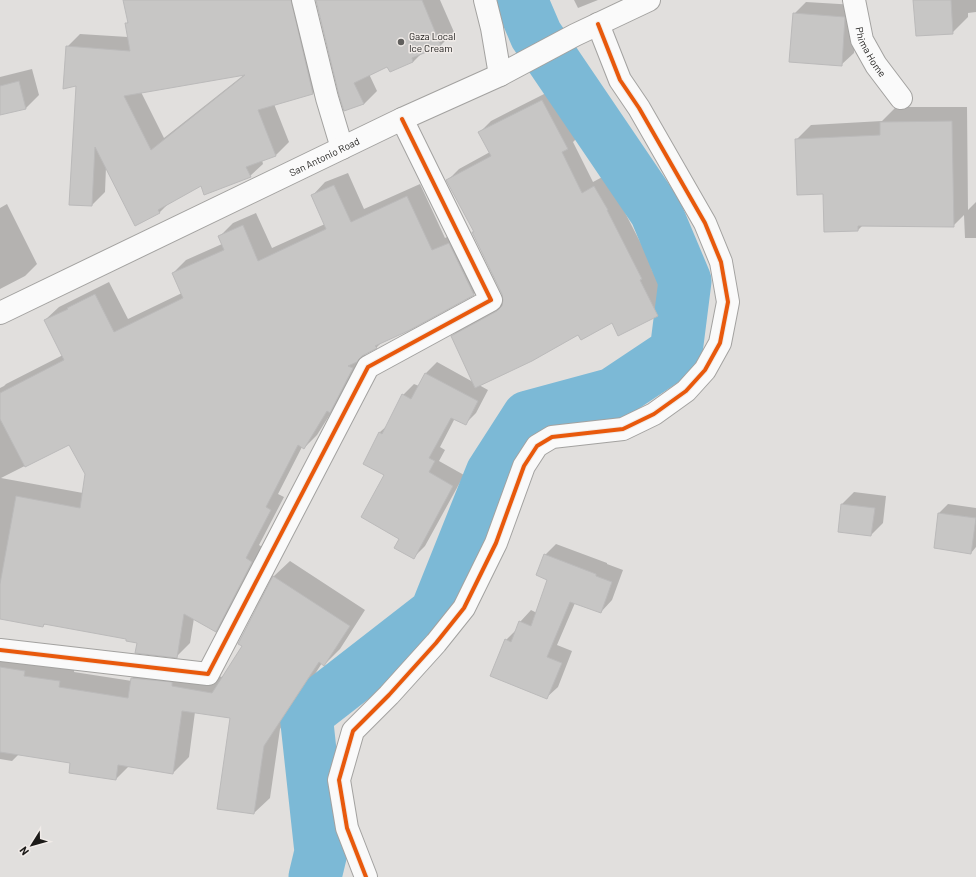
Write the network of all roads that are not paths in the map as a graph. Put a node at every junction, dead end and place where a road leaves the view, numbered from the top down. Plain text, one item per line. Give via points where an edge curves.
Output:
1 (303, 0) edge
2 (485, 0) edge
3 (649, 0) edge
4 (854, 0) edge
5 (598, 24) junction
6 (507, 72) junction
7 (901, 98) dead end
8 (402, 119) junction
9 (342, 148) junction
10 (0, 313) edge
11 (0, 650) edge
12 (366, 877) edge

1 - 9 street
2 - 6 street
3 - 5 street, San Antonio Road
4 - 7 street, Phima Home via 862,40 876,65
5 - 6 street, San Antonio Road
5 - 12 street via 620,80 639,108 705,223 721,262 728,302 720,343 705,370 686,391 654,414 622,429 552,437 537,446 524,466 496,543 464,608 436,644 353,731 339,780 347,828
6 - 8 street, San Antonio Road
8 - 9 street, San Antonio Road
8 - 11 street via 491,300 368,367 208,674
9 - 10 street, San Antonio Road

